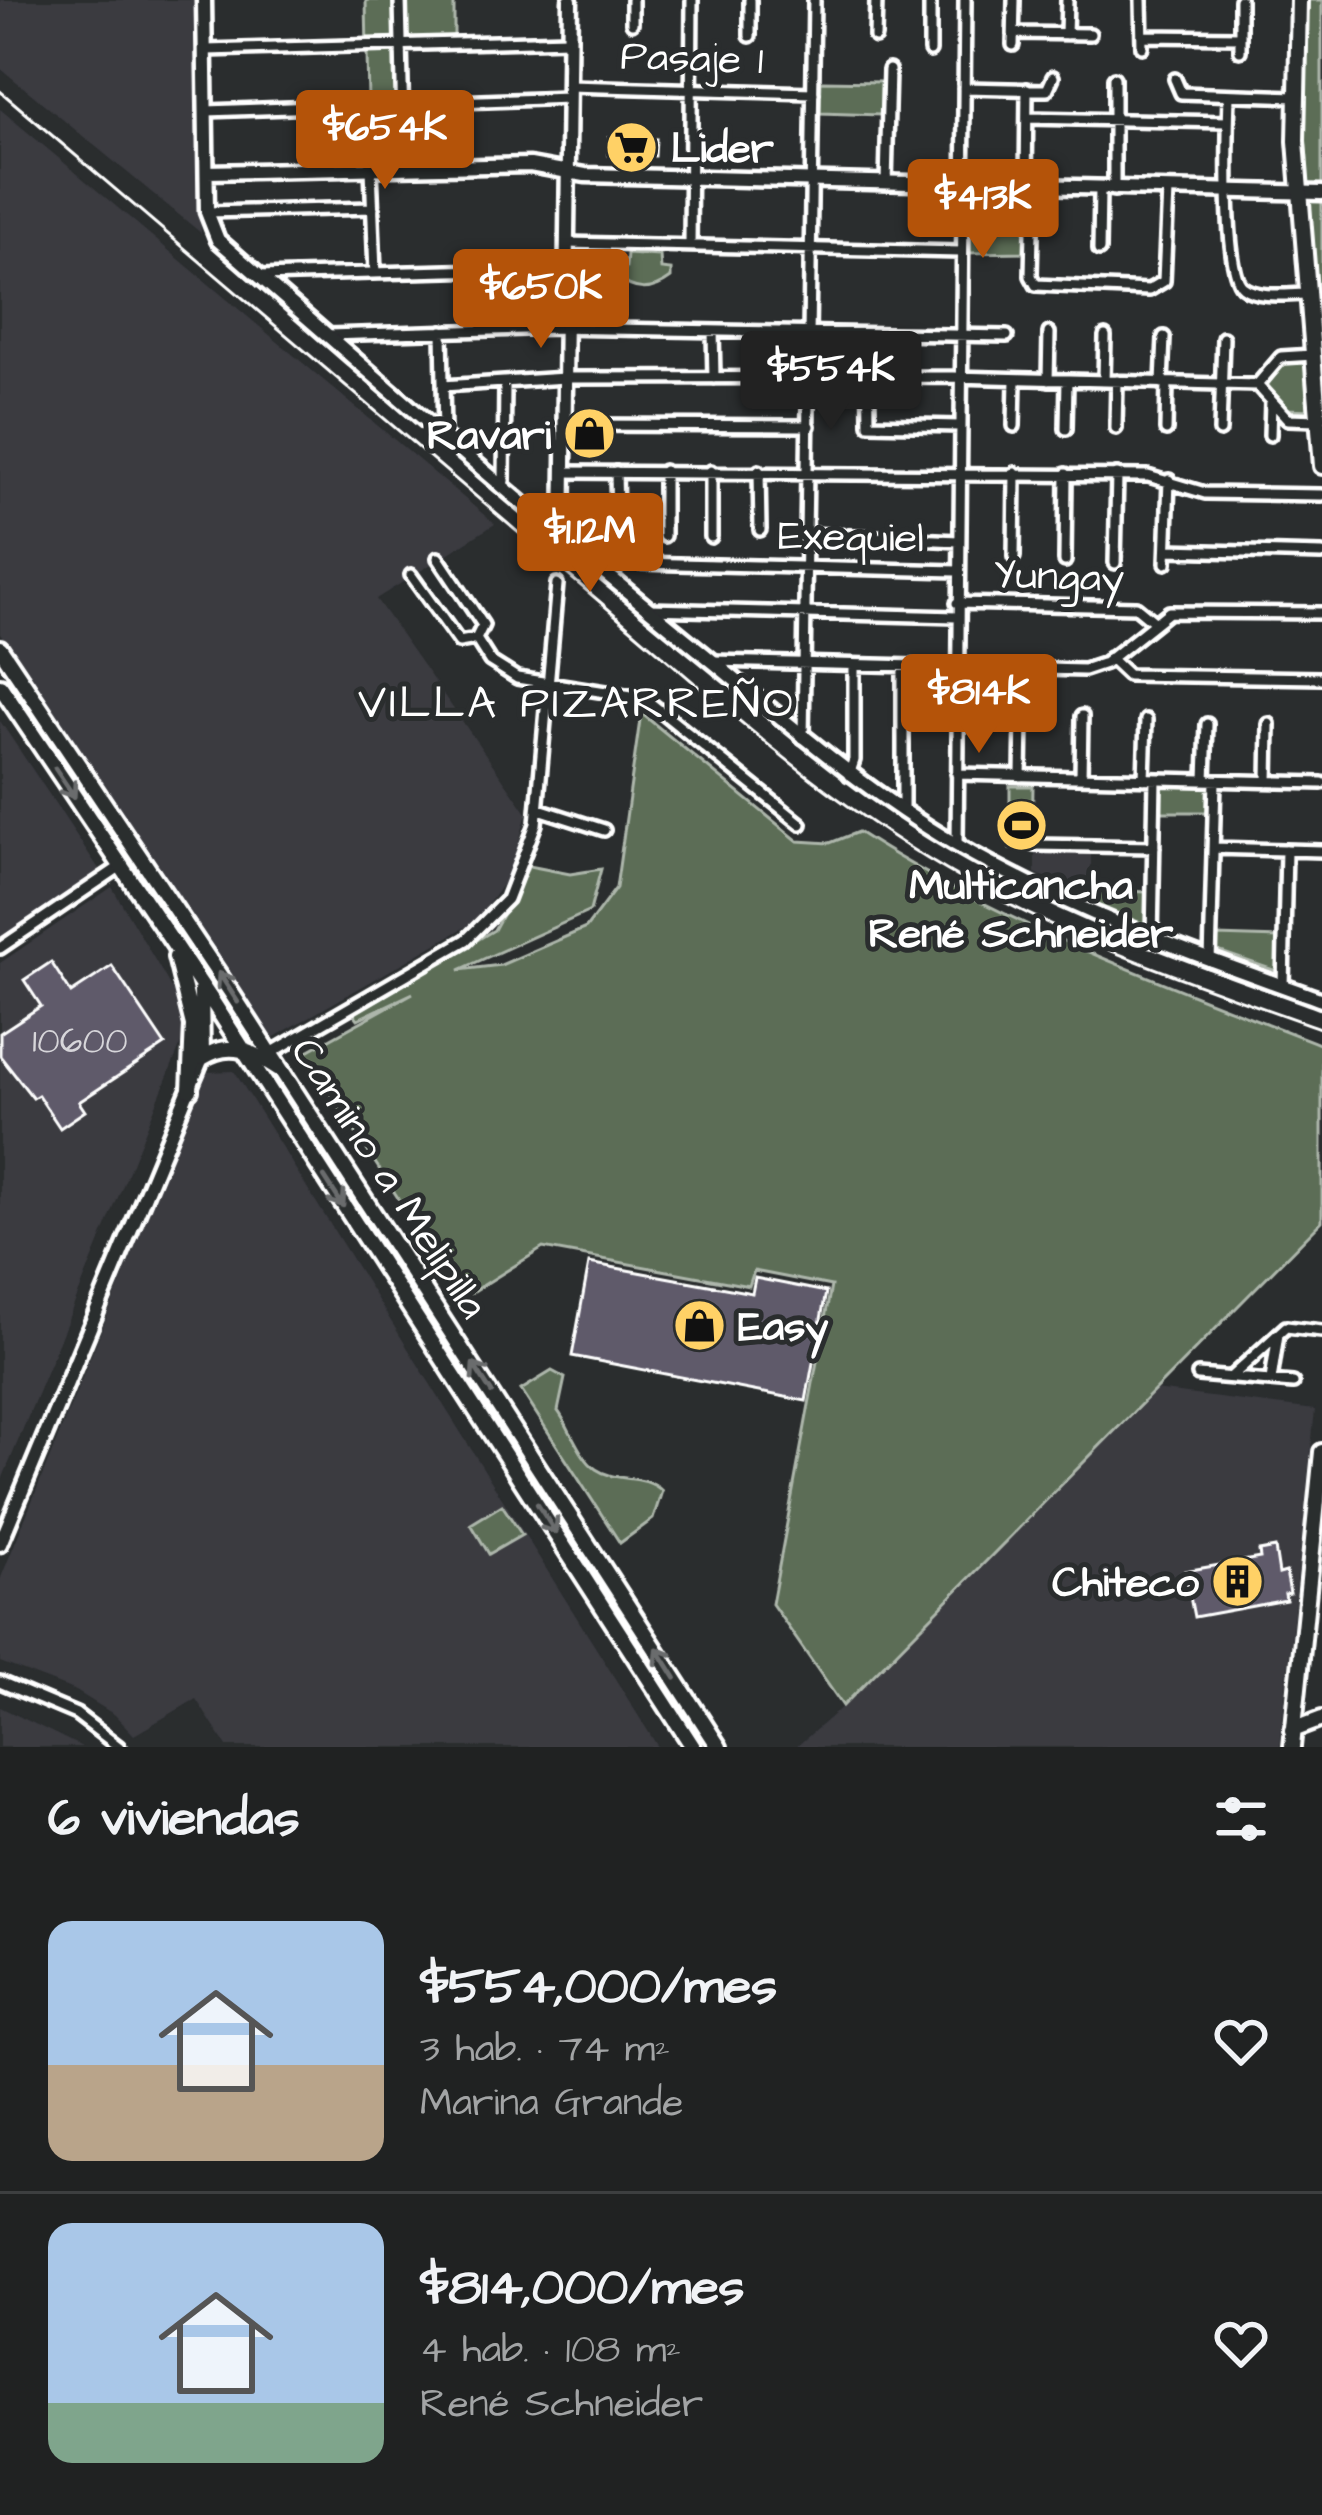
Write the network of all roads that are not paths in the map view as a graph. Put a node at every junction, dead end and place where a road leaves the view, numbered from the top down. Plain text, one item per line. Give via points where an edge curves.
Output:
1 (204, 0) edge
2 (400, 0) edge
3 (570, 0) edge
4 (632, 0) edge
5 (692, 0) edge
6 (750, 0) edge
7 (814, 0) edge
8 (876, 0) edge
9 (931, 0) edge
10 (965, 0) edge
11 (1014, 0) edge
12 (1067, 0) edge
13 (1142, 0) edge
14 (1240, 0) edge
15 (1299, 0) edge
16 (632, 23) dead end
17 (1014, 33) junction
18 (1066, 34) junction
19 (1090, 34) dead end
20 (750, 36) dead end
21 (875, 37) dead end
22 (1240, 38) junction
23 (569, 40) junction
24 (401, 45) junction
25 (1013, 46) dead end
26 (206, 50) junction
27 (930, 51) dead end
28 (1240, 51) dead end
29 (889, 70) dead end
30 (1053, 77) dead end
31 (1114, 78) dead end
32 (1175, 79) dead end
33 (964, 88) junction
34 (692, 89) junction
35 (1027, 89) junction
36 (568, 92) junction
37 (813, 93) junction
38 (1228, 95) junction
39 (1296, 97) junction
40 (402, 106) junction
41 (207, 111) junction
42 (1027, 118) junction
43 (1114, 120) junction
44 (1228, 122) junction
45 (404, 167) junction
46 (371, 168) junction
47 (567, 170) junction
48 (207, 172) junction
49 (692, 178) junction
50 (812, 181) junction
51 (886, 183) junction
52 (963, 186) junction
53 (1030, 188) junction
54 (1107, 190) junction
55 (1168, 191) junction
56 (1300, 193) junction
57 (1322, 193) edge
58 (1230, 194) junction
59 (373, 208) junction
60 (209, 220) junction
61 (566, 243) junction
62 (690, 246) junction
63 (810, 249) junction
64 (1099, 250) dead end
65 (961, 252) junction
66 (566, 268) junction
67 (375, 273) junction
68 (259, 276) junction
69 (1308, 294) junction
70 (566, 329) junction
71 (442, 331) junction
72 (713, 331) junction
73 (808, 332) junction
74 (1049, 333) dead end
75 (328, 334) junction
76 (960, 335) junction
77 (1007, 336) dead end
78 (1105, 336) dead end
79 (868, 337) junction
80 (1164, 337) dead end
81 (1223, 338) dead end
82 (1313, 355) junction
83 (960, 377) junction
84 (565, 378) junction
85 (714, 378) junction
86 (868, 378) junction
87 (809, 379) junction
88 (1015, 379) junction
89 (1048, 380) junction
90 (1067, 380) junction
91 (1104, 381) junction
92 (1117, 381) junction
93 (1165, 383) junction
94 (506, 384) junction
95 (1221, 384) junction
96 (1257, 385) junction
97 (443, 386) junction
98 (1271, 401) junction
99 (1318, 420) junction
100 (565, 424) junction
101 (808, 426) junction
102 (959, 426) junction
103 (1014, 426) dead end
104 (1116, 428) dead end
105 (1066, 429) dead end
106 (1166, 430) dead end
107 (1220, 430) dead end
108 (443, 434) junction
109 (1270, 434) dead end
110 (1322, 466) edge
111 (482, 467) junction
112 (711, 471) junction
113 (759, 471) junction
114 (808, 471) junction
115 (564, 472) junction
116 (616, 472) junction
117 (664, 472) junction
118 (958, 472) junction
119 (1016, 473) junction
120 (1066, 474) junction
121 (1117, 475) junction
122 (1169, 480) junction
123 (504, 481) junction
124 (1322, 495) edge
125 (617, 519) dead end
126 (760, 530) dead end
127 (808, 534) junction
128 (563, 536) junction
129 (664, 536) dead end
130 (712, 537) dead end
131 (958, 541) junction
132 (1167, 550) junction
133 (1322, 554) edge
134 (1014, 557) dead end
135 (438, 558) dead end
136 (1065, 561) dead end
137 (599, 562) junction
138 (1115, 562) dead end
139 (1166, 563) dead end
140 (808, 567) junction
141 (958, 571) junction
142 (411, 575) dead end
143 (556, 584) dead end
144 (957, 603) junction
145 (648, 609) junction
146 (806, 613) junction
147 (1322, 613) edge
148 (957, 617) junction
149 (1153, 621) junction
150 (476, 639) junction
151 (0, 648) edge
152 (1110, 658) junction
153 (712, 661) junction
154 (805, 664) junction
155 (854, 665) junction
156 (903, 666) junction
157 (956, 668) junction
158 (1322, 678) edge
159 (548, 685) junction
160 (0, 686) edge
161 (1082, 716) dead end
162 (1022, 717) dead end
163 (1146, 720) dead end
164 (1207, 724) dead end
165 (1269, 724) dead end
166 (803, 738) junction
167 (957, 774) junction
168 (849, 775) junction
169 (1021, 776) junction
170 (1081, 777) junction
171 (1149, 779) junction
172 (1210, 780) junction
173 (1268, 782) junction
174 (1322, 783) edge
175 (538, 809) junction
176 (903, 811) junction
177 (801, 824) dead end
178 (604, 830) dead end
179 (957, 845) junction
180 (1034, 845) dead end
181 (1154, 847) junction
182 (1213, 848) junction
183 (1286, 850) junction
184 (1322, 851) edge
185 (121, 866) junction
186 (173, 903) junction
187 (172, 940) junction
188 (1152, 940) junction
189 (0, 948) edge
190 (1210, 961) junction
191 (199, 981) junction
192 (1282, 986) junction
193 (1322, 1000) edge
194 (246, 1053) junction
195 (271, 1054) junction
196 (202, 1058) junction
197 (282, 1072) junction
198 (193, 1082) junction
199 (325, 1137) junction
200 (306, 1148) junction
201 (1322, 1331) edge
202 (1278, 1334) junction
203 (1198, 1375) dead end
204 (1231, 1377) junction
205 (1271, 1380) junction
206 (1293, 1383) dead end
207 (510, 1419) junction
208 (491, 1431) junction
209 (1322, 1452) edge
210 (0, 1544) edge
211 (0, 1682) edge
212 (699, 1715) junction
213 (1322, 1719) edge
214 (681, 1727) junction
215 (1294, 1730) junction
216 (119, 1747) edge
217 (693, 1747) edge
218 (719, 1747) edge
219 (1292, 1747) edge

1 - 26 street
2 - 24 street
3 - 23 street
4 - 16 street
5 - 34 street
6 - 20 street
7 - 37 street
8 - 21 street
9 - 27 street
10 - 33 street
11 - 17 street
12 - 18 street
13 - 22 street via 1142,41
14 - 22 street
15 - 39 main road
17 - 18 street
17 - 25 street
18 - 19 street
22 - 28 street
23 - 24 street
23 - 36 street
24 - 26 street
24 - 40 street
26 - 41 street
29 - 51 street
30 - 35 street via 1049,89
31 - 43 street
32 - 38 street via 1181,93
33 - 35 street
33 - 52 street
34 - 36 street, Pasaje 1
34 - 37 street, Pasaje 1
34 - 49 street
35 - 42 street
36 - 40 street, Pasaje 1
36 - 47 street
37 - 50 street
38 - 39 street
38 - 44 street
39 - 56 main road
40 - 41 street, Pasaje 1
40 - 45 street
41 - 48 street
42 - 43 street
42 - 53 street
43 - 44 street
43 - 54 street
44 - 58 street
45 - 46 street
45 - 47 street
46 - 48 street
46 - 59 street
47 - 49 street
47 - 61 street
48 - 60 street
49 - 50 street
49 - 62 street
50 - 51 street
50 - 63 street
51 - 52 street
52 - 53 street
52 - 65 street
53 - 54 street
53 - 55 street via 1034,282 1043,287 1160,287
54 - 55 street
54 - 64 street
55 - 58 street
56 - 57 street
56 - 58 street
56 - 69 main road
58 - 69 street via 1230,256 1239,283 1255,292
59 - 60 street
59 - 67 street
60 - 68 street via 218,240
61 - 62 street
61 - 66 street
62 - 63 street
63 - 65 street
63 - 73 street
65 - 76 street
66 - 67 street
66 - 70 street
67 - 68 street
68 - 75 street
69 - 82 main road
70 - 71 street
70 - 72 street
70 - 84 street
71 - 75 street
71 - 97 street
72 - 73 street
72 - 85 street
73 - 79 street
73 - 87 street
74 - 89 street
75 - 108 street
76 - 77 street
76 - 79 street
76 - 83 street
78 - 91 street
79 - 86 street
80 - 93 street
81 - 95 street
82 - 96 street via 1283,356
82 - 99 main road
83 - 86 street
83 - 88 street
83 - 102 street
84 - 85 street
84 - 94 street
84 - 100 street
85 - 87 street
86 - 87 street
86 - 102 street via 869,424
87 - 101 street
88 - 89 street
88 - 103 street
89 - 90 street
90 - 91 street
90 - 105 street
91 - 92 street
92 - 93 street
92 - 104 street
93 - 95 street
93 - 106 street
94 - 97 street
94 - 123 street
95 - 96 street
95 - 107 street
96 - 98 street
97 - 108 street
98 - 99 street via 1288,419
98 - 109 street
99 - 110 main road
100 - 101 street
100 - 115 street
101 - 114 street
102 - 118 street
108 - 111 street
111 - 123 street
111 - 128 street
112 - 113 street
112 - 117 street
112 - 130 street
113 - 114 street
113 - 126 street
114 - 118 street
114 - 127 street
115 - 116 street
115 - 128 street
116 - 117 street
116 - 125 street
117 - 129 street
118 - 119 street
118 - 131 street
119 - 120 street
119 - 134 street
120 - 121 street
120 - 136 street
121 - 122 street
121 - 138 street
122 - 124 street via 1205,493
122 - 132 street
123 - 128 street
127 - 131 street
127 - 140 street
128 - 137 street
128 - 145 street
131 - 141 street
132 - 133 street
132 - 139 street
135 - 150 street via 483,625
137 - 140 street, Exequiel
137 - 145 street
140 - 141 street, Exequiel
140 - 146 street
141 - 144 street
142 - 150 street via 459,642
143 - 159 street
144 - 148 street
144 - 149 street, Yungay via 1136,607
145 - 146 street, Yungay
145 - 153 street
146 - 148 street, Yungay
146 - 154 street
147 - 149 street via 1185,610
148 - 157 street
149 - 152 street
150 - 159 street via 505,673
151 - 186 main road, Camino a Melipilla
152 - 157 street via 1084,670
152 - 158 street via 1128,674
153 - 154 street
153 - 166 street
154 - 155 street
154 - 166 street
155 - 156 street
155 - 168 street
156 - 157 street
156 - 176 street
157 - 167 street
159 - 175 street
159 - 177 street via 644,698
160 -> 185 main road, Camino a Melipilla
161 - 170 street
162 - 169 street
163 - 171 street
164 - 172 street
165 - 173 street
166 - 168 street
167 - 169 street
167 - 179 street
168 - 176 street
169 - 170 street
170 - 171 street
171 - 172 street
171 - 181 street
172 - 173 street
172 - 182 street
173 - 174 street
175 - 178 street
175 - 195 street via 518,879 487,925
176 - 179 street
179 - 188 street
180 - 181 street
181 - 188 street
182 - 183 street
182 - 190 street
183 - 184 street
183 - 192 street
185 - 187 main road, Camino a Melipilla
185 - 189 street
186 - 191 main road
195 -> 186 main road, Camino a Melipilla
187 - 191 main road, Camino a Melipilla
187 - 198 main road via 193,1025
188 - 190 street
190 - 192 street
191 - 194 main road, Camino a Melipilla
191 - 196 main road
192 - 193 street
194 - 196 main road via 219,1049
194 - 197 main road
194 - 198 main road via 220,1057
194 - 200 main road, Camino a Melipilla
195 - 197 main road, Camino a Melipilla
196 - 198 street
197 - 199 main road, Camino a Melipilla
198 - 210 street
199 - 200 main road
207 -> 199 main road, Camino a Melipilla
200 -> 208 main road, Camino a Melipilla
201 - 202 street via 1286,1327
202 - 204 street
202 - 205 street
203 - 204 street
204 - 205 street
205 - 206 street
207 - 208 main road
212 -> 207 main road, Camino a Melipilla
208 -> 214 main road, Camino a Melipilla
209 - 215 main road
211 - 216 street via 76,1714
212 - 214 main road
212 - 218 main road, Camino a Melipilla
213 - 215 main road
214 - 217 main road, Camino a Melipilla
215 - 219 main road

